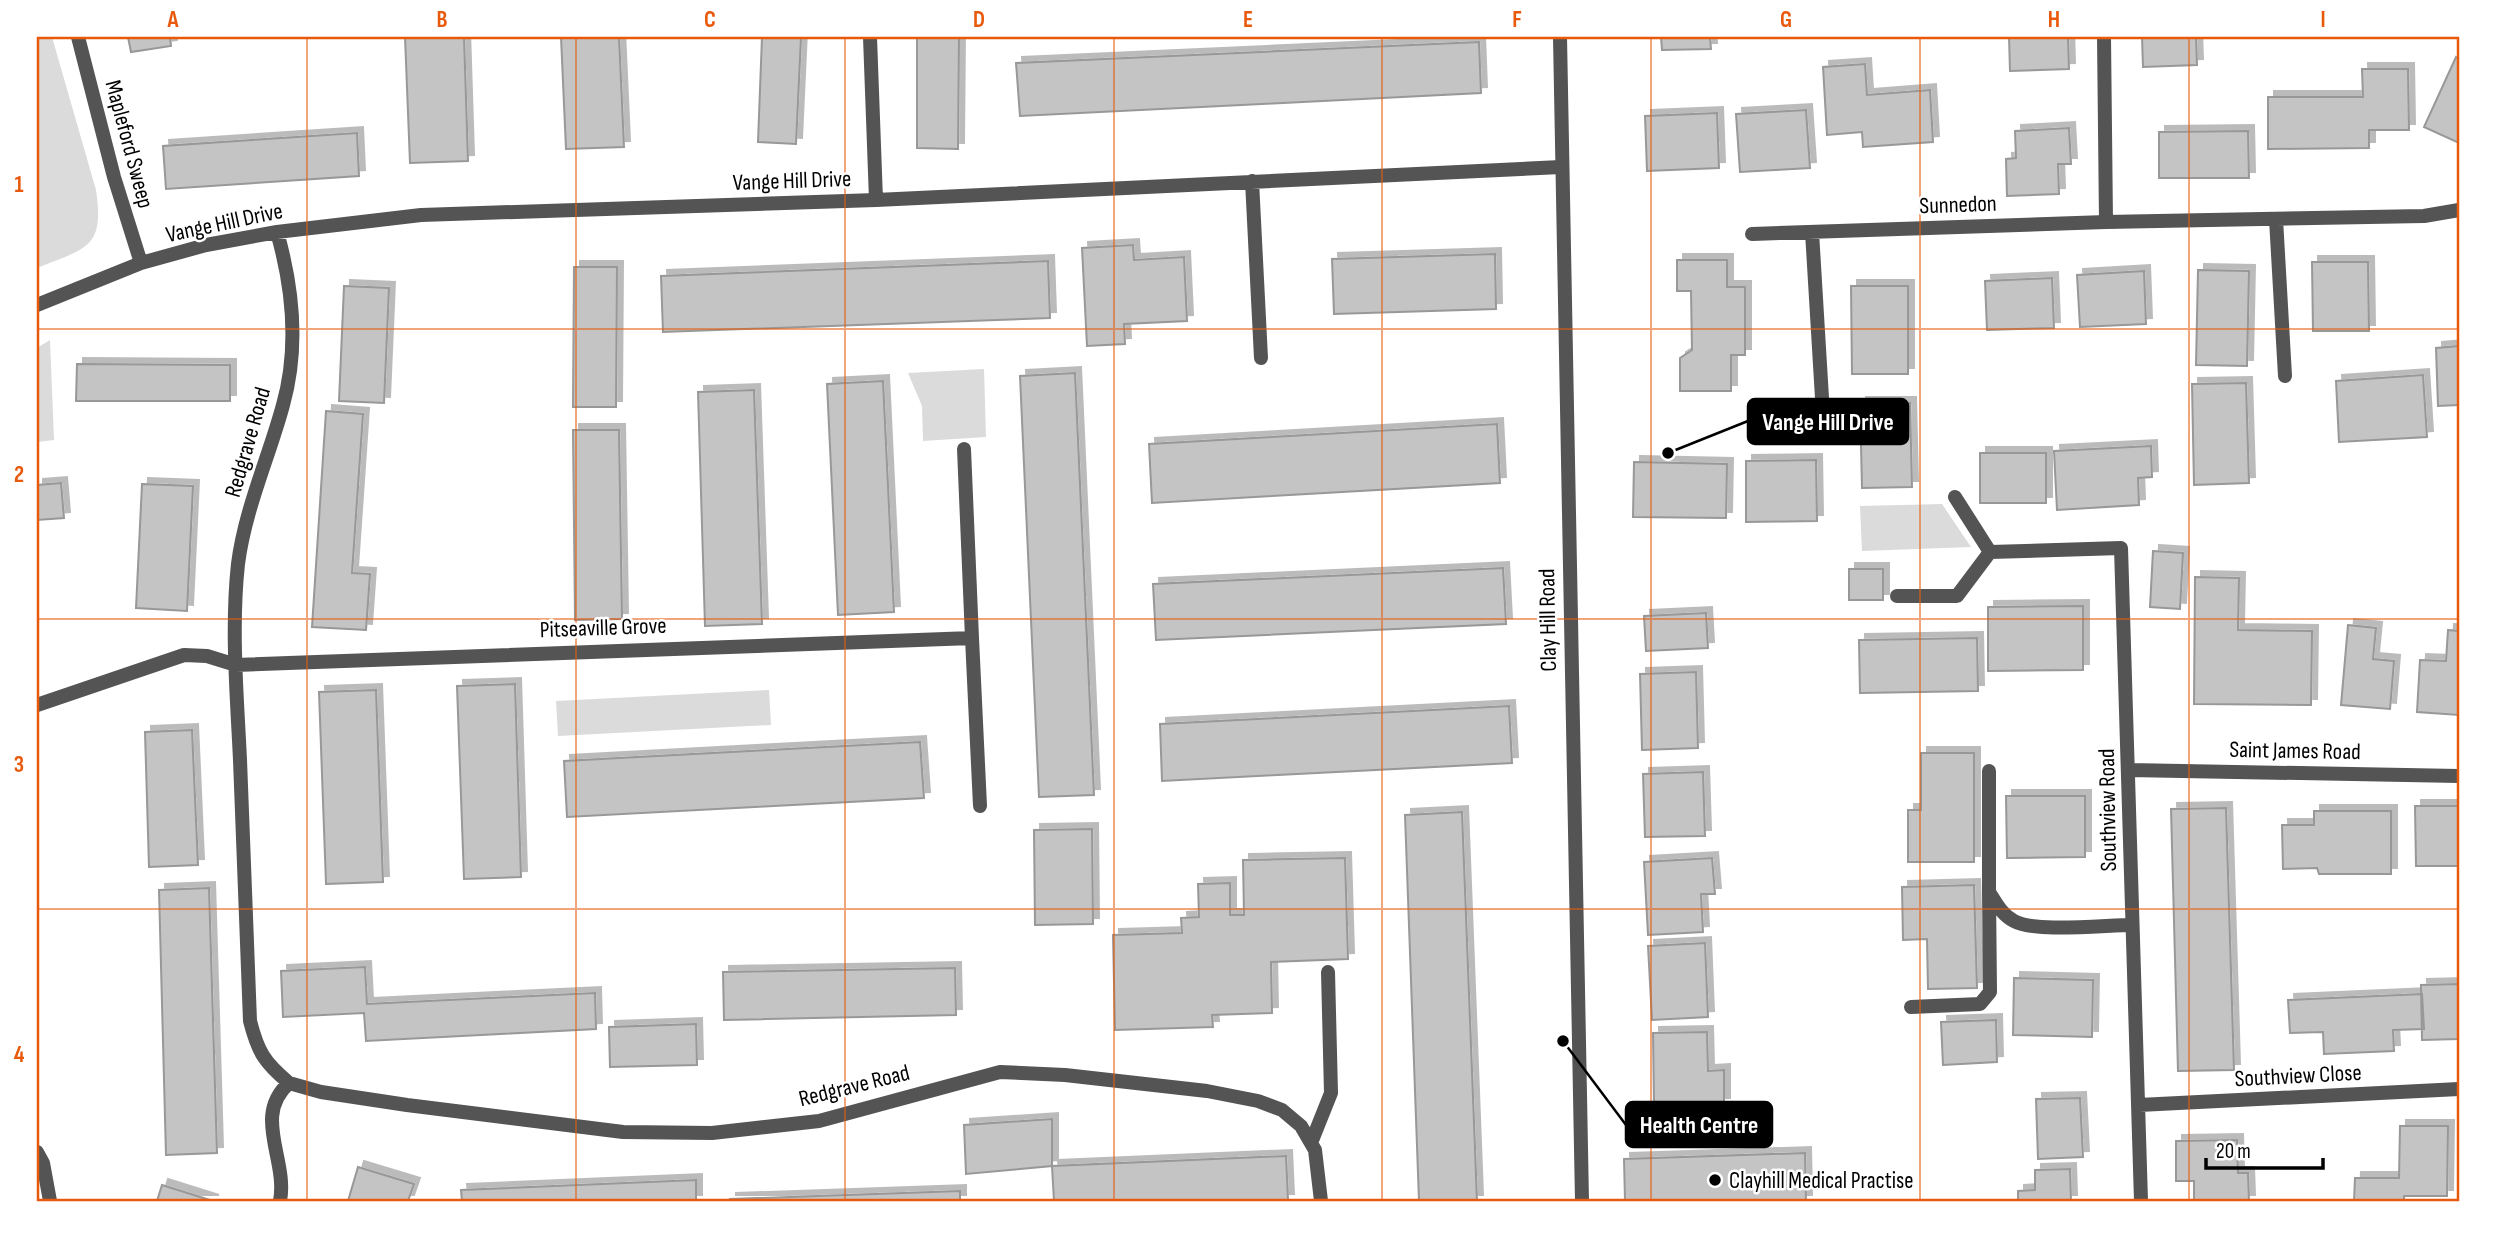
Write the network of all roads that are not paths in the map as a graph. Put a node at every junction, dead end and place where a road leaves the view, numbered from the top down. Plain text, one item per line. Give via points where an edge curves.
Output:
1 (78, 37) edge
2 (870, 37) edge
3 (1560, 37) edge
4 (2104, 37) edge
5 (1561, 167) junction
6 (1252, 181) junction
7 (876, 200) junction
8 (2459, 211) edge
9 (2276, 219) junction
10 (2106, 222) junction
11 (277, 232) junction
12 (1812, 232) junction
13 (1752, 234) dead end
14 (141, 263) junction
15 (37, 305) edge
16 (1261, 358) dead end
17 (2285, 376) dead end
18 (1824, 431) dead end
19 (964, 449) dead end
20 (1955, 497) dead end
21 (1990, 552) junction
22 (1897, 596) dead end
23 (972, 638) junction
24 (236, 665) junction
25 (37, 705) edge
26 (2129, 770) junction
27 (1989, 771) dead end
28 (2459, 776) edge
29 (980, 806) dead end
30 (1989, 892) junction
31 (2132, 925) junction
32 (1328, 972) dead end
33 (1911, 1007) dead end
34 (289, 1083) junction
35 (2459, 1089) edge
36 (2139, 1105) junction
37 (1311, 1143) junction
38 (37, 1152) edge
39 (50, 1201) edge
40 (280, 1201) edge
41 (1321, 1201) edge
42 (1582, 1201) edge
43 (2141, 1201) edge

1 - 14 street, Mapleford Sweep
2 - 7 street
3 - 5 street, Clay Hill Road
4 - 10 street
5 - 6 street, Vange Hill Drive
5 - 42 street, Clay Hill Road
6 - 7 street, Vange Hill Drive
6 - 16 street
7 - 11 street, Vange Hill Drive via 421,215
8 - 9 street, Sunnedon
9 - 10 street, Sunnedon
9 - 17 street
10 - 12 street, Sunnedon
11 - 14 street, Vange Hill Drive
11 - 24 street, Redgrave Road via 292,303 292,357 284,403 238,563
12 - 13 street, Sunnedon
12 - 18 street
14 - 15 street, Vange Hill Drive
19 - 23 street
20 - 21 street
21 - 22 street via 1957,596
21 - 26 street, Southview Road via 2121,548
23 - 24 street, Pitseaville Grove
23 - 29 street
24 - 25 street via 184,654
24 - 34 street, Redgrave Road via 250,1021 266,1065
26 - 28 street, Saint James Road
26 - 31 street, Southview Road
27 - 30 street
30 - 31 street via 2014,922 2032,927
30 - 33 street via 1990,992 1980,1004
31 - 36 street, Southview Road
32 - 37 street via 1331,1093
34 - 37 street, Redgrave Road via 407,1105 624,1132 712,1133 819,1121 968,1078 1034,1072 1258,1101 1301,1126
34 - 40 street via 275,1096 270,1115 283,1188
35 - 36 street, Southview Close
36 - 43 street, Southview Road
37 - 41 street, Redgrave Road via 1321,1176
38 - 39 street

